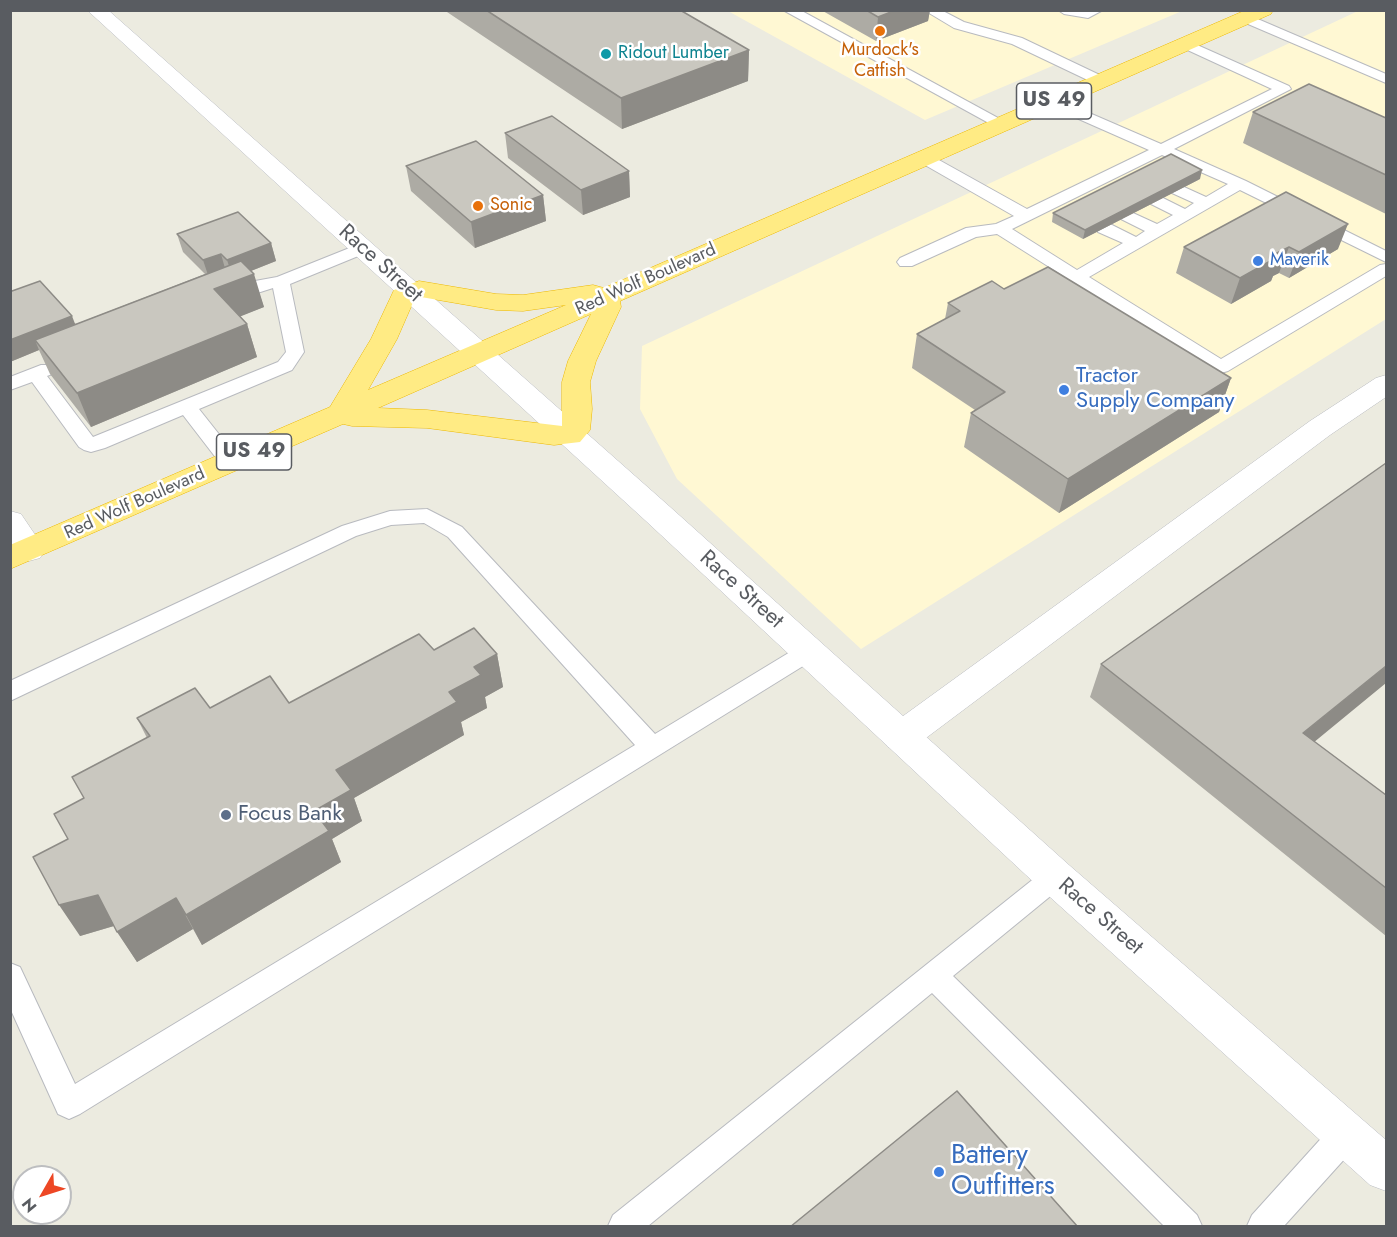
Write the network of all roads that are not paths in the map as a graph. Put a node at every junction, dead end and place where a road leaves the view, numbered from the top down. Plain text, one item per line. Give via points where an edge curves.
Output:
1 (96, 10) edge
2 (789, 10) edge
3 (930, 10) edge
4 (1064, 10) edge
5 (1097, 10) edge
6 (1255, 14) edge
7 (1186, 44) junction
8 (1386, 79) edge
9 (1101, 81) junction
10 (1052, 102) junction
11 (1001, 124) junction
12 (1163, 150) junction
13 (924, 158) junction
14 (1130, 166) junction
15 (1146, 174) edge
16 (1109, 177) junction
17 (1240, 184) junction
18 (1124, 185) edge
19 (1178, 190) edge
20 (1080, 191) junction
21 (1096, 199) edge
22 (1157, 201) edge
23 (1056, 202) junction
24 (1207, 202) junction
25 (1072, 211) edge
26 (1185, 215) junction
27 (1027, 216) junction
28 (1127, 216) edge
29 (1104, 228) edge
30 (1000, 229) junction
31 (1158, 231) junction
32 (1136, 243) junction
33 (362, 248) junction
34 (1386, 257) edge
35 (906, 262) dead end
36 (1386, 269) edge
37 (1077, 278) junction
38 (281, 282) junction
39 (410, 291) junction
40 (607, 298) junction
41 (218, 302) edge
42 (478, 354) junction
43 (68, 362) edge
44 (36, 374) junction
45 (10, 384) edge
46 (1386, 384) edge
47 (187, 407) junction
48 (344, 412) junction
49 (570, 435) junction
50 (230, 462) junction
51 (10, 522) edge
52 (20, 554) edge
53 (808, 652) junction
54 (10, 692) edge
55 (901, 737) junction
56 (652, 747) junction
57 (1055, 877) junction
58 (10, 975) edge
59 (934, 976) junction
60 (1347, 1133) junction
61 (1386, 1169) edge
62 (624, 1227) edge
63 (1186, 1227) edge
64 (1263, 1227) edge

1 - 33 street, Race Street
2 - 11 lane
3 - 9 lane via 959,25 1017,41
4 - 5 lane via 1088,14
6 - 7 highway, Red Wolf Boulevard / US 49
6 - 8 lane
7 - 9 highway, Red Wolf Boulevard / US 49
7 - 12 lane via 1284,89
9 - 10 highway, Red Wolf Boulevard / US 49
10 - 11 highway, Red Wolf Boulevard / US 49
10 - 12 lane
11 - 13 highway, Red Wolf Boulevard / US 49
12 - 14 lane
12 - 17 lane
13 - 27 lane
13 - 40 highway, Red Wolf Boulevard / US 49
14 - 15 lane
14 - 16 lane
16 - 18 lane
16 - 20 lane
17 - 24 lane
17 - 34 lane
19 - 24 lane
20 - 21 lane
20 - 23 lane
22 - 26 lane
23 - 25 lane
23 - 27 lane
24 - 26 lane
26 - 31 lane
27 - 30 lane
28 - 31 lane
29 - 32 lane
30 - 35 lane via 972,232
30 - 37 lane
31 - 32 lane
32 - 37 lane
33 - 38 lane
33 - 39 street, Race Street
36 - 37 lane via 1221,367
38 - 41 lane via 261,285
38 - 47 lane via 296,352 292,359 285,366
39 - 40 highway via 523,303 593,293
39 - 42 street, Race Street
39 - 48 highway via 403,295
40 - 42 highway, Red Wolf Boulevard / US 49
40 - 49 highway via 608,307 576,382 576,430
42 - 48 highway, Red Wolf Boulevard / US 49
42 - 49 street, Race Street
43 - 44 lane
44 - 45 lane
44 - 47 lane via 91,445
46 - 55 street via 1320,428
47 - 50 lane
48 - 49 highway via 352,417 427,419
48 - 50 highway, Red Wolf Boulevard / US 49
49 - 53 street, Race Street
50 - 52 highway, Red Wolf Boulevard / US 49
51 - 52 street
53 - 55 street, Race Street
53 - 56 lane
54 - 56 lane via 349,531 390,518 427,516 455,532
55 - 57 street, Race Street
56 - 58 lane via 69,1104
57 - 59 lane
57 - 60 street, Race Street
59 - 62 lane
59 - 63 lane
60 - 61 street, Race Street
60 - 64 lane

